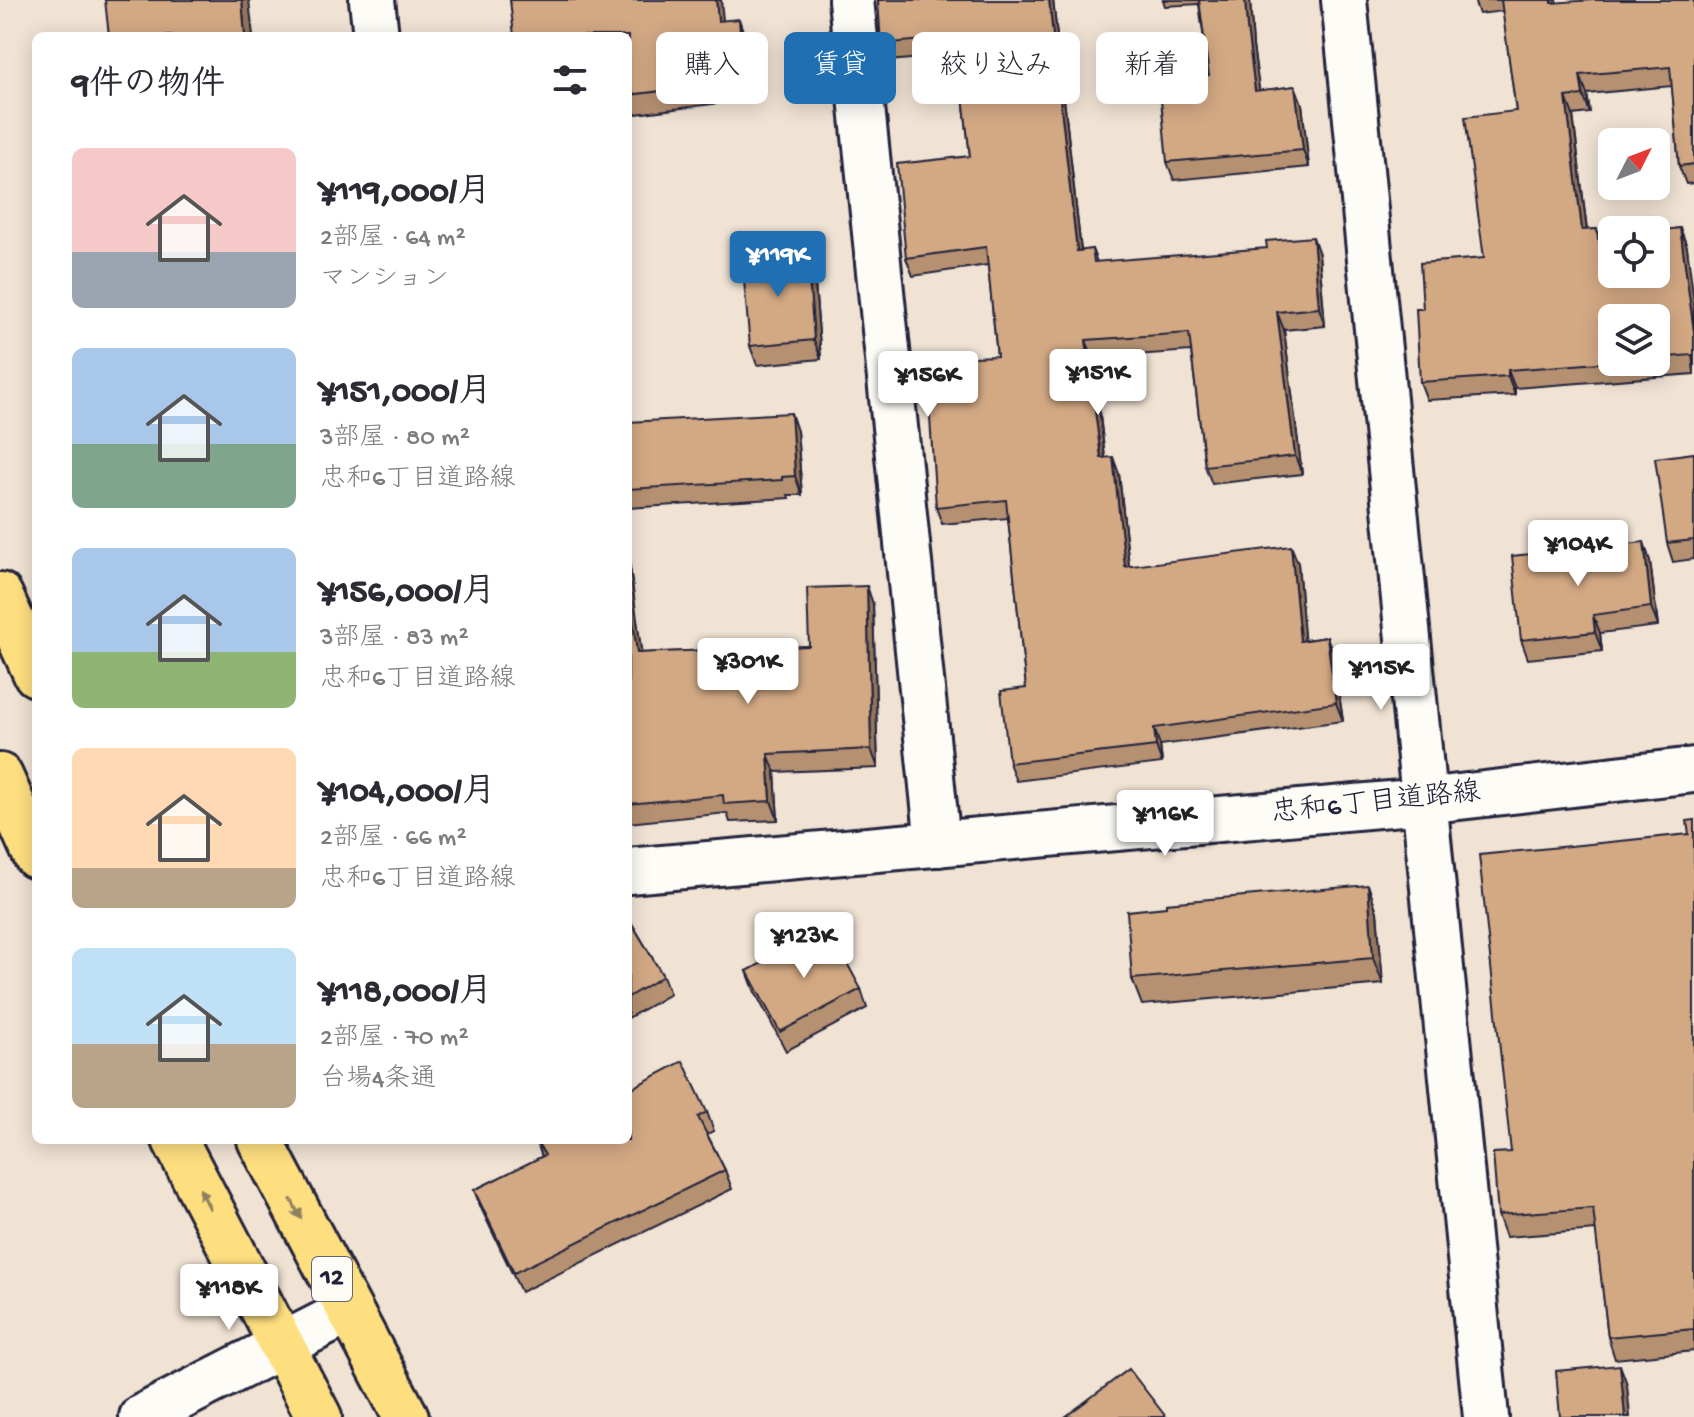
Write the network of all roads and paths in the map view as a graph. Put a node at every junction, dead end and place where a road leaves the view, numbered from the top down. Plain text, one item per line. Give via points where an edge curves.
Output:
1 (372, 0) edge
2 (851, 0) edge
3 (1344, 0) edge
4 (376, 32) edge
5 (0, 595) edge
6 (32, 665) edge
7 (1694, 770) edge
8 (0, 776) edge
9 (1424, 801) junction
10 (938, 844) junction
11 (32, 847) edge
12 (632, 871) edge
13 (177, 1144) edge
14 (262, 1144) edge
15 (349, 1311) junction
16 (279, 1344) junction
17 (142, 1417) edge
18 (319, 1417) edge
19 (406, 1417) edge
20 (1486, 1417) edge

1 - 4 street
2 - 10 street
3 - 9 street
5 - 6 highway
7 - 9 street, 忠和6丁目道路線
8 - 11 highway
9 - 10 street, 忠和6丁目道路線
9 - 20 street
10 - 12 street, 忠和6丁目道路線
16 -> 13 highway
14 -> 15 highway, 12
15 - 16 street
15 - 19 highway, 12
16 - 17 street
16 - 18 highway

